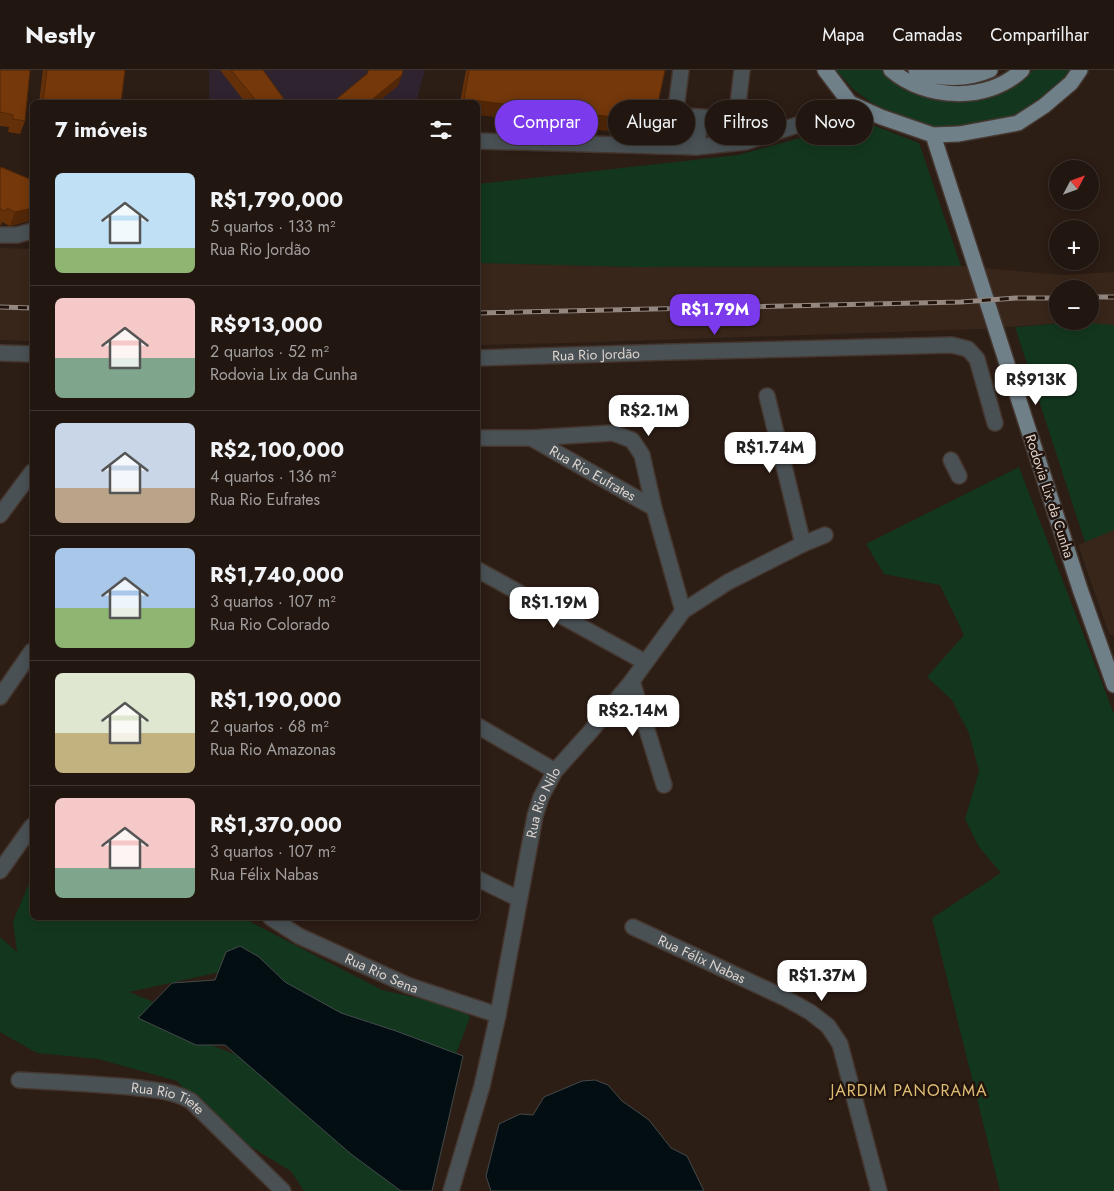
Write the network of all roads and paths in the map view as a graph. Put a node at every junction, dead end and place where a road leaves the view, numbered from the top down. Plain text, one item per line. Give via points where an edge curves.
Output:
1 (681, 70) edge
2 (742, 70) edge
3 (825, 70) edge
4 (890, 70) edge
5 (916, 70) edge
6 (990, 70) edge
7 (1022, 70) edge
8 (1080, 70) edge
9 (848, 100) edge
10 (873, 114) edge
11 (701, 118) junction
12 (796, 125) edge
13 (933, 135) junction
14 (480, 141) edge
15 (696, 147) junction
16 (30, 231) edge
17 (0, 235) edge
18 (0, 353) edge
19 (30, 354) edge
20 (480, 358) edge
21 (767, 396) dead end
22 (994, 423) dead end
23 (480, 438) edge
24 (531, 438) junction
25 (951, 460) dead end
26 (30, 475) edge
27 (959, 476) dead end
28 (654, 508) junction
29 (0, 515) edge
30 (825, 535) dead end
31 (803, 544) junction
32 (480, 571) edge
33 (683, 611) junction
34 (30, 654) edge
35 (645, 662) junction
36 (632, 680) junction
37 (1114, 685) edge
38 (0, 697) edge
39 (480, 727) edge
40 (555, 771) junction
41 (664, 785) dead end
42 (30, 829) edge
43 (0, 871) edge
44 (480, 880) edge
45 (519, 899) junction
46 (274, 920) edge
47 (633, 926) dead end
48 (498, 1015) junction
49 (19, 1080) dead end
50 (279, 1190) edge
51 (451, 1191) edge
52 (880, 1191) edge

1 - 11 street via 676,108 681,115
2 - 11 street via 735,116 729,119
3 - 9 main road
4 - 7 main road via 912,85 962,94 984,91
5 - 6 main road via 936,77 960,78
8 - 13 main road via 1071,83 1018,123 959,134
10 - 13 main road
11 - 15 street
12 - 15 street via 745,142
13 - 37 main road, Rodovia Lix da Cunha via 1080,590
14 - 15 street
16 - 17 street
18 - 19 street
20 - 22 street, Rua Rio Jordão via 952,345 968,349 977,359
21 - 31 street
23 - 24 street, Rua Rio Eufrates
24 - 28 street, Rua Rio Eufrates
24 - 28 street, Rua Rio Eufrates via 613,433 632,440 642,455
25 - 27 street
26 - 29 street
28 - 33 street, Rua Rio Eufrates
30 - 31 street, Rua Rio Nilo
31 - 33 street, Rua Rio Nilo via 728,582
32 - 35 street
33 - 35 street, Rua Rio Nilo
34 - 38 street
35 - 36 street, Rua Rio Nilo
36 - 40 street, Rua Rio Nilo
36 - 41 street
39 - 40 street
40 - 45 street, Rua Rio Nilo via 535,816
42 - 43 street
44 - 45 street
45 - 48 street, Rua Rio Nilo
46 - 48 street, Rua Rio Sena via 299,936 407,985
47 - 52 street, Rua Félix Nabas via 785,998 828,1026 840,1044
48 - 51 street, Rua Rio Nilo via 482,1086
49 - 50 street, Rua Rio Tiete via 108,1085 182,1096 190,1100

